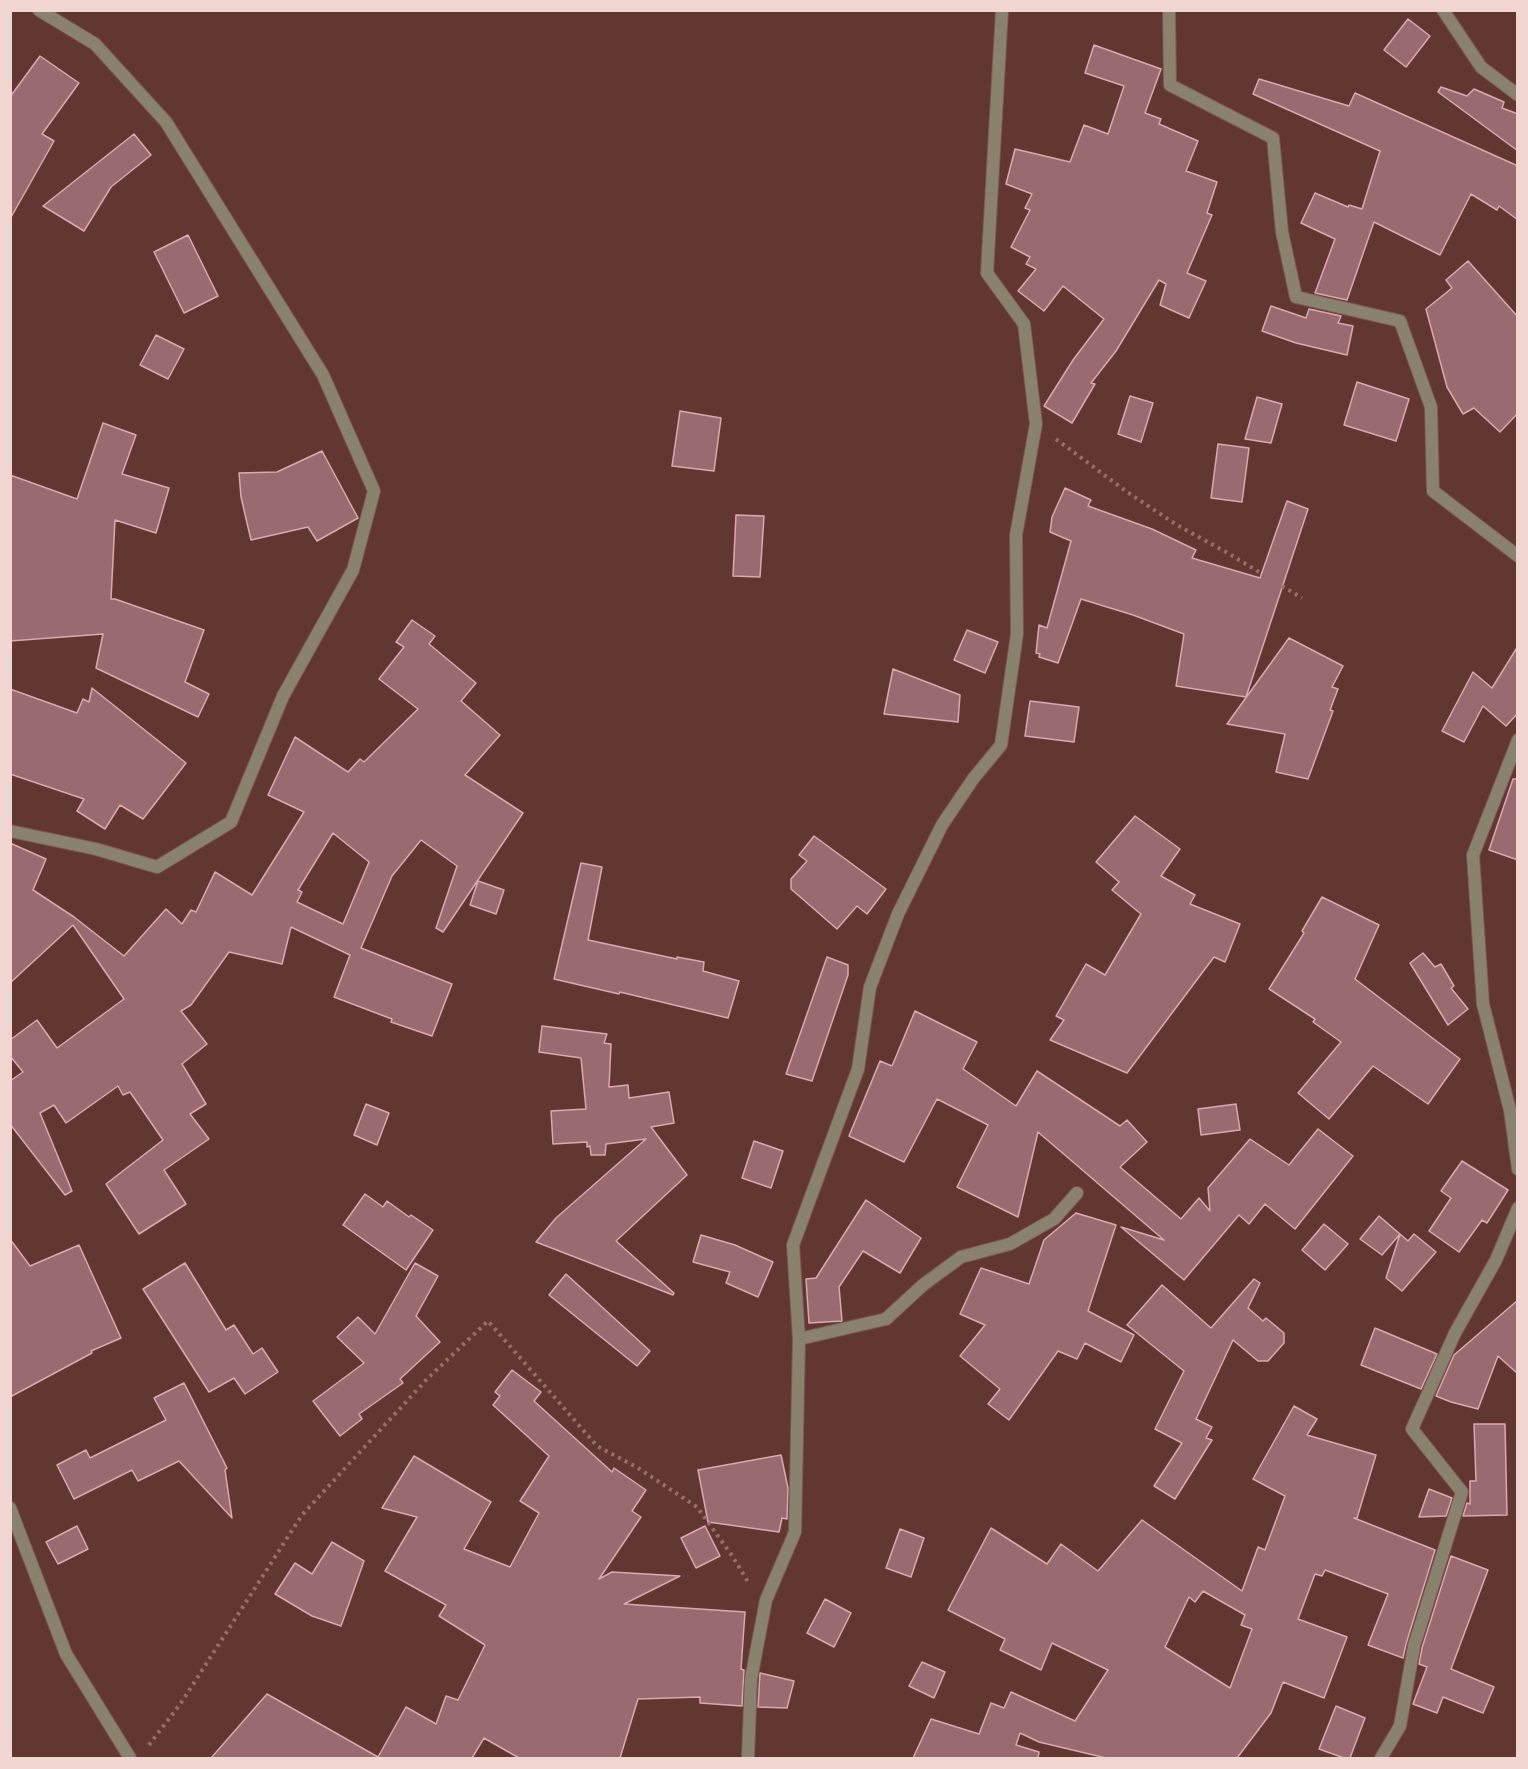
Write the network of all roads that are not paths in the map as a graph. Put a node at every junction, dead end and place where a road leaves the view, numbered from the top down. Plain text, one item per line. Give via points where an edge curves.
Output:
1 (39, 10) edge
2 (1002, 10) edge
3 (1168, 10) edge
4 (1443, 10) edge
5 (1518, 95) edge
6 (1518, 556) edge
7 (1518, 740) edge
8 (10, 831) edge
9 (1518, 1169) edge
10 (1077, 1193) dead end
11 (1518, 1208) edge
12 (799, 1339) junction
13 (10, 1508) edge
14 (130, 1758) edge
15 (748, 1758) edge
16 (1382, 1758) edge

1 - 8 street via 96,44 166,123 323,375 374,491 352,570 283,696 231,822 157,867
2 - 12 street via 987,273 1024,324 1036,424 1016,535 1017,634 1001,745 942,825 898,914 870,987 858,1069 793,1245
3 - 6 street via 1170,85 1274,138 1282,232 1296,297 1400,321 1431,407 1433,491
4 - 5 street via 1481,67
7 - 9 street via 1473,855 1484,1004 1510,1110
10 - 12 street via 1054,1219 1010,1244 961,1257 886,1319
11 - 16 street via 1412,1429 1462,1492 1414,1646 1400,1726
12 - 15 street via 795,1532 764,1609 751,1679
13 - 14 street via 66,1654

